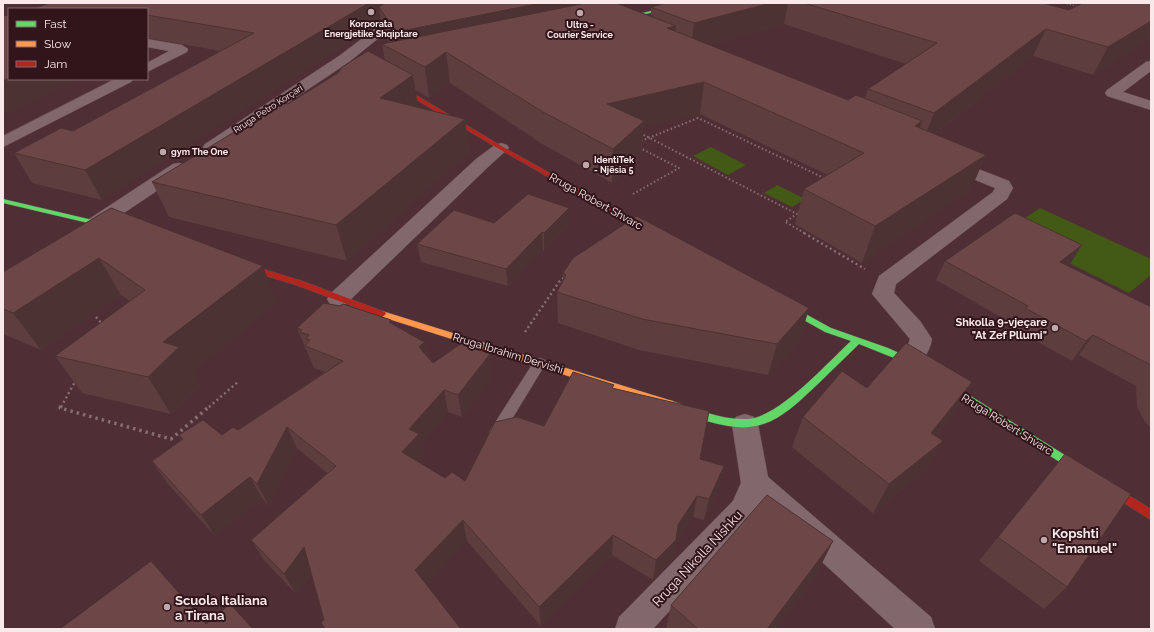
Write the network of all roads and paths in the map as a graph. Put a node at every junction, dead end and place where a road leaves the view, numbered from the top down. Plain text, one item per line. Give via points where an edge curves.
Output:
1 (416, 3) edge
2 (691, 3) edge
3 (1064, 3) edge
4 (1083, 8) edge
5 (609, 22) joint
6 (636, 33) edge
7 (148, 43) edge
8 (1151, 65) edge
9 (334, 66) junction
10 (148, 67) edge
11 (355, 69) edge
12 (383, 78) edge
13 (124, 80) edge
14 (1151, 106) edge
15 (718, 122) dead end
16 (712, 125) junction
17 (634, 130) edge
18 (648, 137) junction
19 (3, 142) edge
20 (638, 142) edge
21 (634, 145) edge
22 (501, 148) junction
23 (939, 158) edge
24 (833, 182) edge
25 (3, 201) edge
26 (608, 207) junction
27 (799, 212) dead end
28 (793, 216) junction
29 (96, 223) junction
30 (126, 230) edge
31 (663, 238) edge
32 (228, 261) edge
33 (570, 272) edge
34 (886, 281) junction
35 (338, 299) junction
36 (773, 299) edge
37 (96, 317) dead end
38 (107, 329) edge
39 (858, 340) junction
40 (511, 354) junction
41 (907, 360) junction
42 (540, 363) junction
43 (79, 375) edge
44 (240, 381) dead end
45 (745, 424) junction
46 (487, 446) edge
47 (755, 483) junction
48 (1151, 515) edge
49 (631, 629) edge
50 (919, 629) edge

1 - 9 street, Rruga Petro Korçari
2 - 5 street
3 - 4 path
5 - 6 street
7 - 10 street via 182,49
8 - 14 street via 1112,93
9 - 11 street
9 - 29 street, Rruga Petro Korçari
12 - 22 street, Rruga Robert Shvarc
13 - 19 street
15 - 16 path
16 - 18 path via 698,118
16 - 24 path
17 - 18 path
18 - 20 path
18 - 28 path via 797,214
21 - 26 path via 679,168
22 - 26 street, Rruga Robert Shvarc
22 - 35 street
23 - 34 street via 1003,185 1001,195
25 - 29 street
26 - 31 street, Rruga Robert Shvarc
27 - 28 path
28 - 34 path via 785,222
29 - 30 street
32 - 35 street, Rruga Ibrahim Dervishi via 299,283
33 - 40 path via 559,282
34 - 41 street via 883,294 897,312 911,323 921,339 919,348
35 - 40 street, Rruga Ibrahim Dervishi
36 - 39 street, Rruga Robert Shvarc via 828,330
37 - 38 path
39 - 41 street, Rruga Robert Shvarc
39 - 45 street via 778,414 763,421
40 - 42 street, Rruga Ibrahim Dervishi
41 - 48 street, Rruga Robert Shvarc
42 - 45 street, Rruga Ibrahim Dervishi via 728,422
42 - 46 lane
43 - 44 path via 60,408 171,439
45 - 47 street
47 - 49 street, Rruga Nikolla Nishku via 743,510
47 - 50 street

